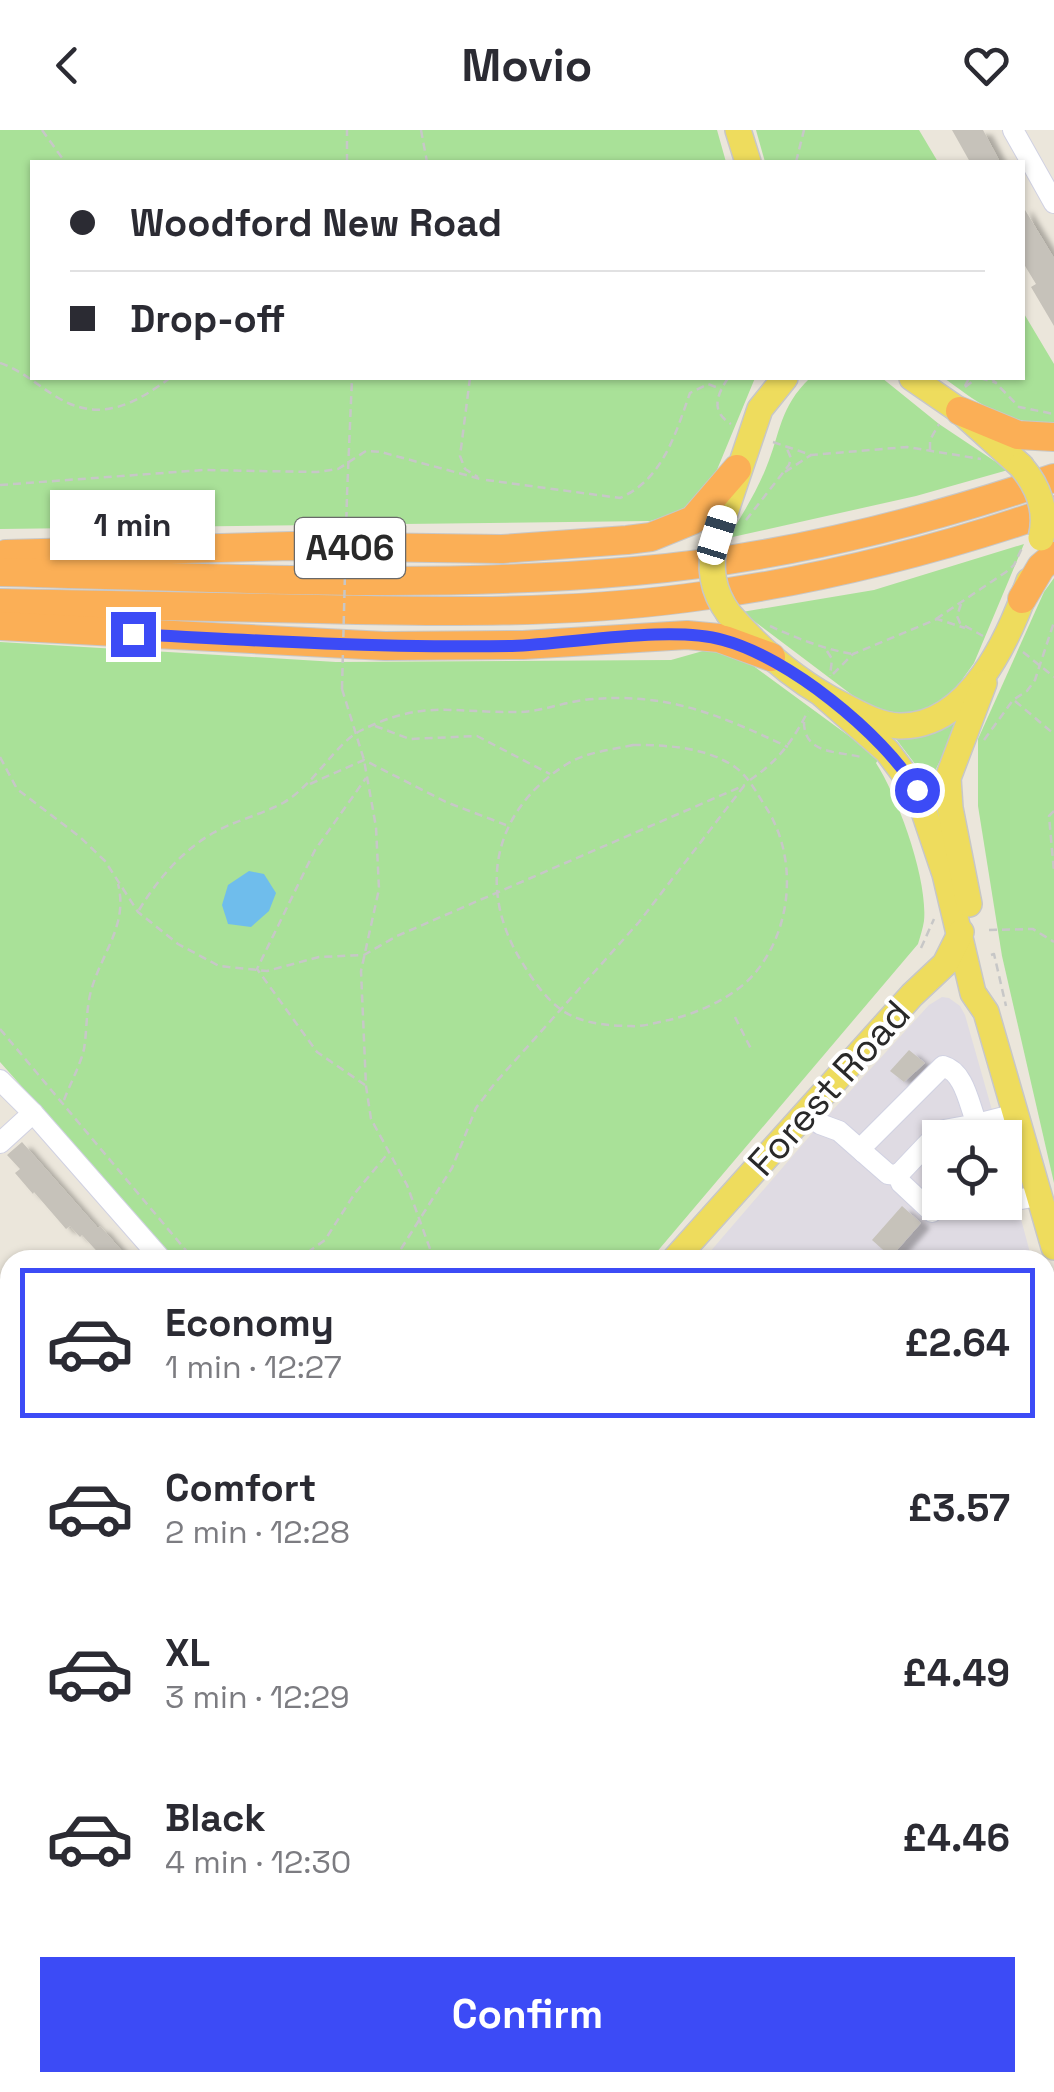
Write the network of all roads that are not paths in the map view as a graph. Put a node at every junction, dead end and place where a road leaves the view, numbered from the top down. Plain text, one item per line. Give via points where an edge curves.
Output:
1 (738, 130) edge
2 (1013, 130) edge
3 (747, 160) edge
4 (1054, 203) edge
5 (767, 380) edge
6 (783, 380) edge
7 (920, 381) edge
8 (954, 407) junction
9 (760, 409) junction
10 (1054, 437) edge
11 (737, 468) junction
12 (1054, 478) edge
13 (1054, 510) edge
14 (1040, 546) edge
15 (0, 554) edge
16 (0, 572) edge
17 (1022, 600) joint
18 (0, 603) edge
19 (0, 626) edge
20 (771, 657) junction
21 (990, 670) junction
22 (817, 702) junction
23 (952, 903) junction
24 (960, 934) junction
25 (920, 987) junction
26 (989, 1008) junction
27 (0, 1080) edge
28 (33, 1113) junction
29 (806, 1113) junction
30 (1016, 1114) junction
31 (977, 1120) edge
32 (1004, 1120) edge
33 (0, 1143) edge
34 (922, 1149) edge
35 (864, 1153) junction
36 (898, 1175) junction
37 (1038, 1196) junction
38 (1022, 1199) edge
39 (922, 1203) edge
40 (1054, 1247) edge
41 (153, 1250) edge
42 (683, 1250) edge

1 - 3 main road
2 - 4 street
5 - 9 main road
6 - 9 main road
7 - 8 main road
8 - 10 highway via 1018,435
8 - 14 main road, bridge via 1033,482 1041,501
9 - 11 main road
11 - 15 highway, A406 via 693,520 627,540 502,549 292,546
11 - 20 main road, bridge via 712,579 729,614
12 - 16 highway, A406 via 822,543 636,571 455,580
13 - 18 highway, A406 via 828,574 655,601 455,612
14 - 17 highway via 1042,567
17 - 21 main road
19 - 20 highway via 385,646 686,635 719,638
20 - 22 main road
21 - 22 main road via 949,710 915,724 878,722
21 - 23 main road via 948,778
22 - 23 main road via 906,772 930,823
23 - 24 main road, Forest Road
23 - 25 main road
23 - 26 main road via 988,987
24 - 25 main road, Forest Road via 945,964
24 - 26 main road
25 - 26 main road via 938,979
25 - 29 main road, Forest Road
26 - 30 main road
27 - 28 street
28 - 33 street
28 - 41 street
29 - 35 street
29 - 42 main road, Forest Road
30 - 32 street
30 - 37 main road
31 - 35 street via 959,1077 943,1066 866,1141
34 - 36 street
35 - 36 street
36 - 39 street
37 - 38 street
37 - 40 main road

